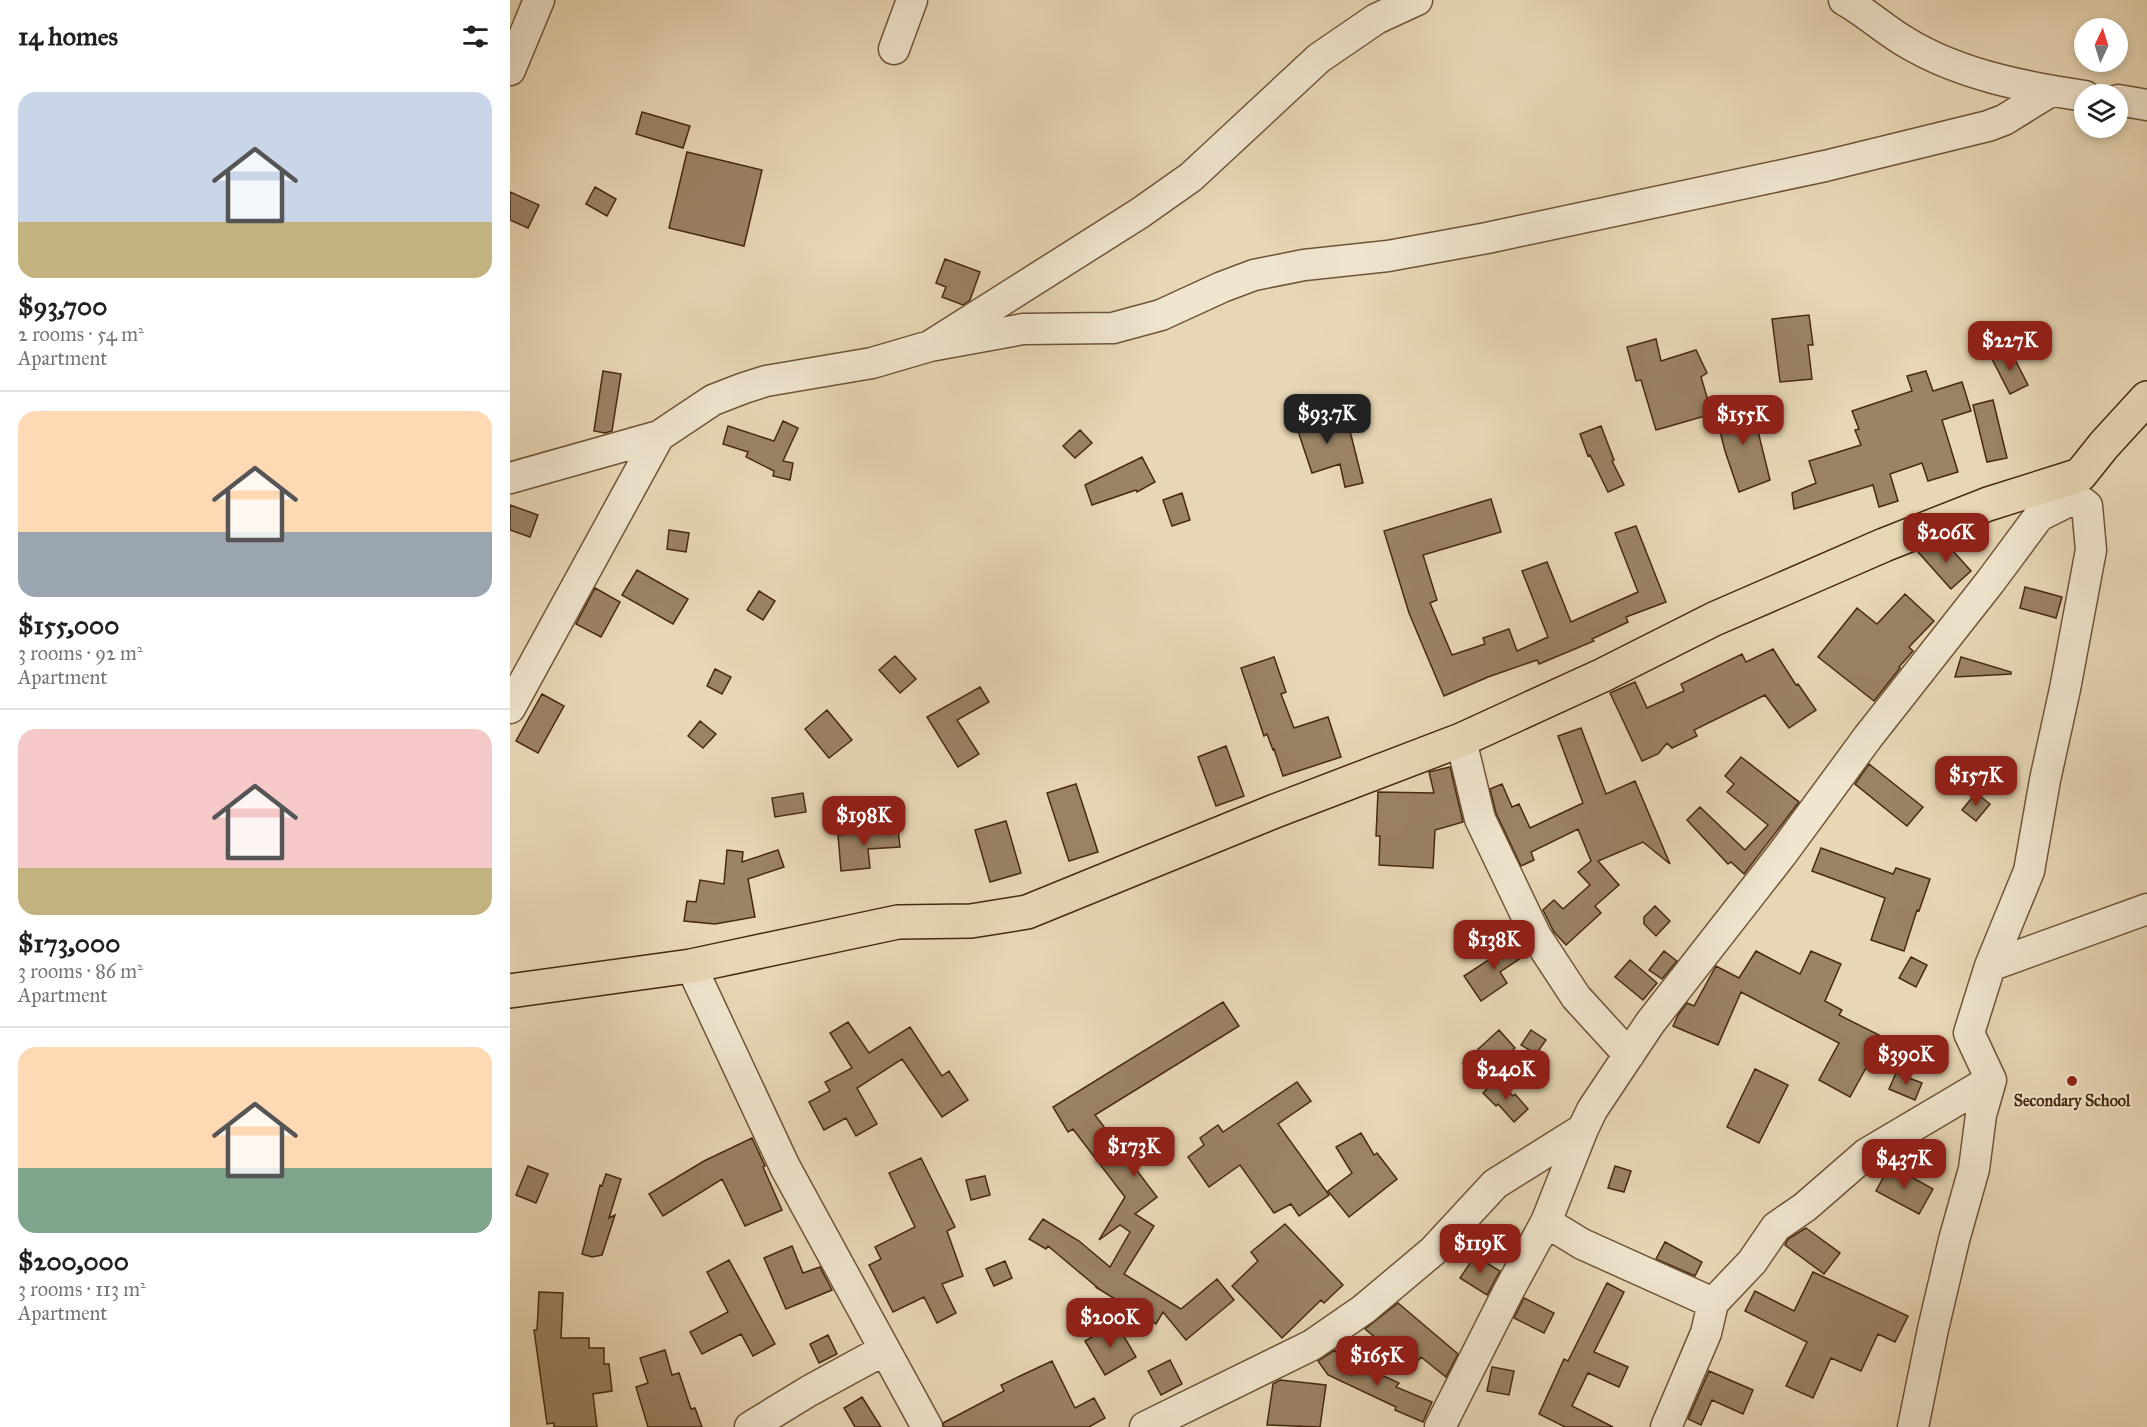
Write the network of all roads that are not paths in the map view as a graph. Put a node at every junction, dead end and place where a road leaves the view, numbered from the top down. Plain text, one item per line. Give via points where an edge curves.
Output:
1 (539, 0) edge
2 (912, 0) edge
3 (1417, 0) edge
4 (1844, 0) edge
5 (894, 49) dead end
6 (510, 70) edge
7 (2051, 91) junction
8 (2074, 94) edge
9 (2128, 102) edge
10 (2147, 105) edge
11 (930, 346) junction
12 (2147, 398) edge
13 (659, 436) junction
14 (510, 478) edge
15 (2075, 488) junction
16 (510, 708) edge
17 (1461, 740) junction
18 (2147, 909) edge
19 (691, 966) junction
20 (1990, 966) junction
21 (510, 991) edge
22 (1629, 1055) junction
23 (1991, 1080) junction
24 (1583, 1129) junction
25 (1546, 1222) junction
26 (1713, 1303) junction
27 (884, 1350) junction
28 (750, 1427) edge
29 (927, 1427) edge
30 (1145, 1427) edge
31 (1440, 1427) edge
32 (1666, 1427) edge
33 (1913, 1427) edge

1 - 6 street
2 - 5 street
3 - 11 street via 1376,19 1319,58 1191,177
4 - 7 street via 1906,43 1947,64
7 - 8 street
7 - 11 street via 1988,126 1825,166 1486,238 1254,275 1161,315 1113,328 1023,329
9 - 10 street
11 - 13 street via 873,363 744,388 713,400
12 - 15 main road via 2104,445
13 - 14 street
13 - 16 street
15 - 17 main road via 1989,504 1884,545 1714,619
15 - 20 street via 2068,502 2087,506 2091,550 2029,871
15 - 22 street via 2039,516
17 - 19 main road via 1027,912 971,921 898,922
17 - 22 street via 1480,819 1536,936 1576,997
18 - 20 street
19 - 21 main road
19 - 27 street via 785,1167
20 - 23 street via 1969,1033
22 - 24 street
23 - 26 street via 1866,1154 1776,1227 1752,1262
23 - 33 street
24 - 25 street
24 - 30 street via 1496,1184 1433,1251 1321,1339
25 - 26 street via 1582,1244
25 - 31 street
26 - 32 street via 1706,1333
27 - 28 street
27 - 29 street

